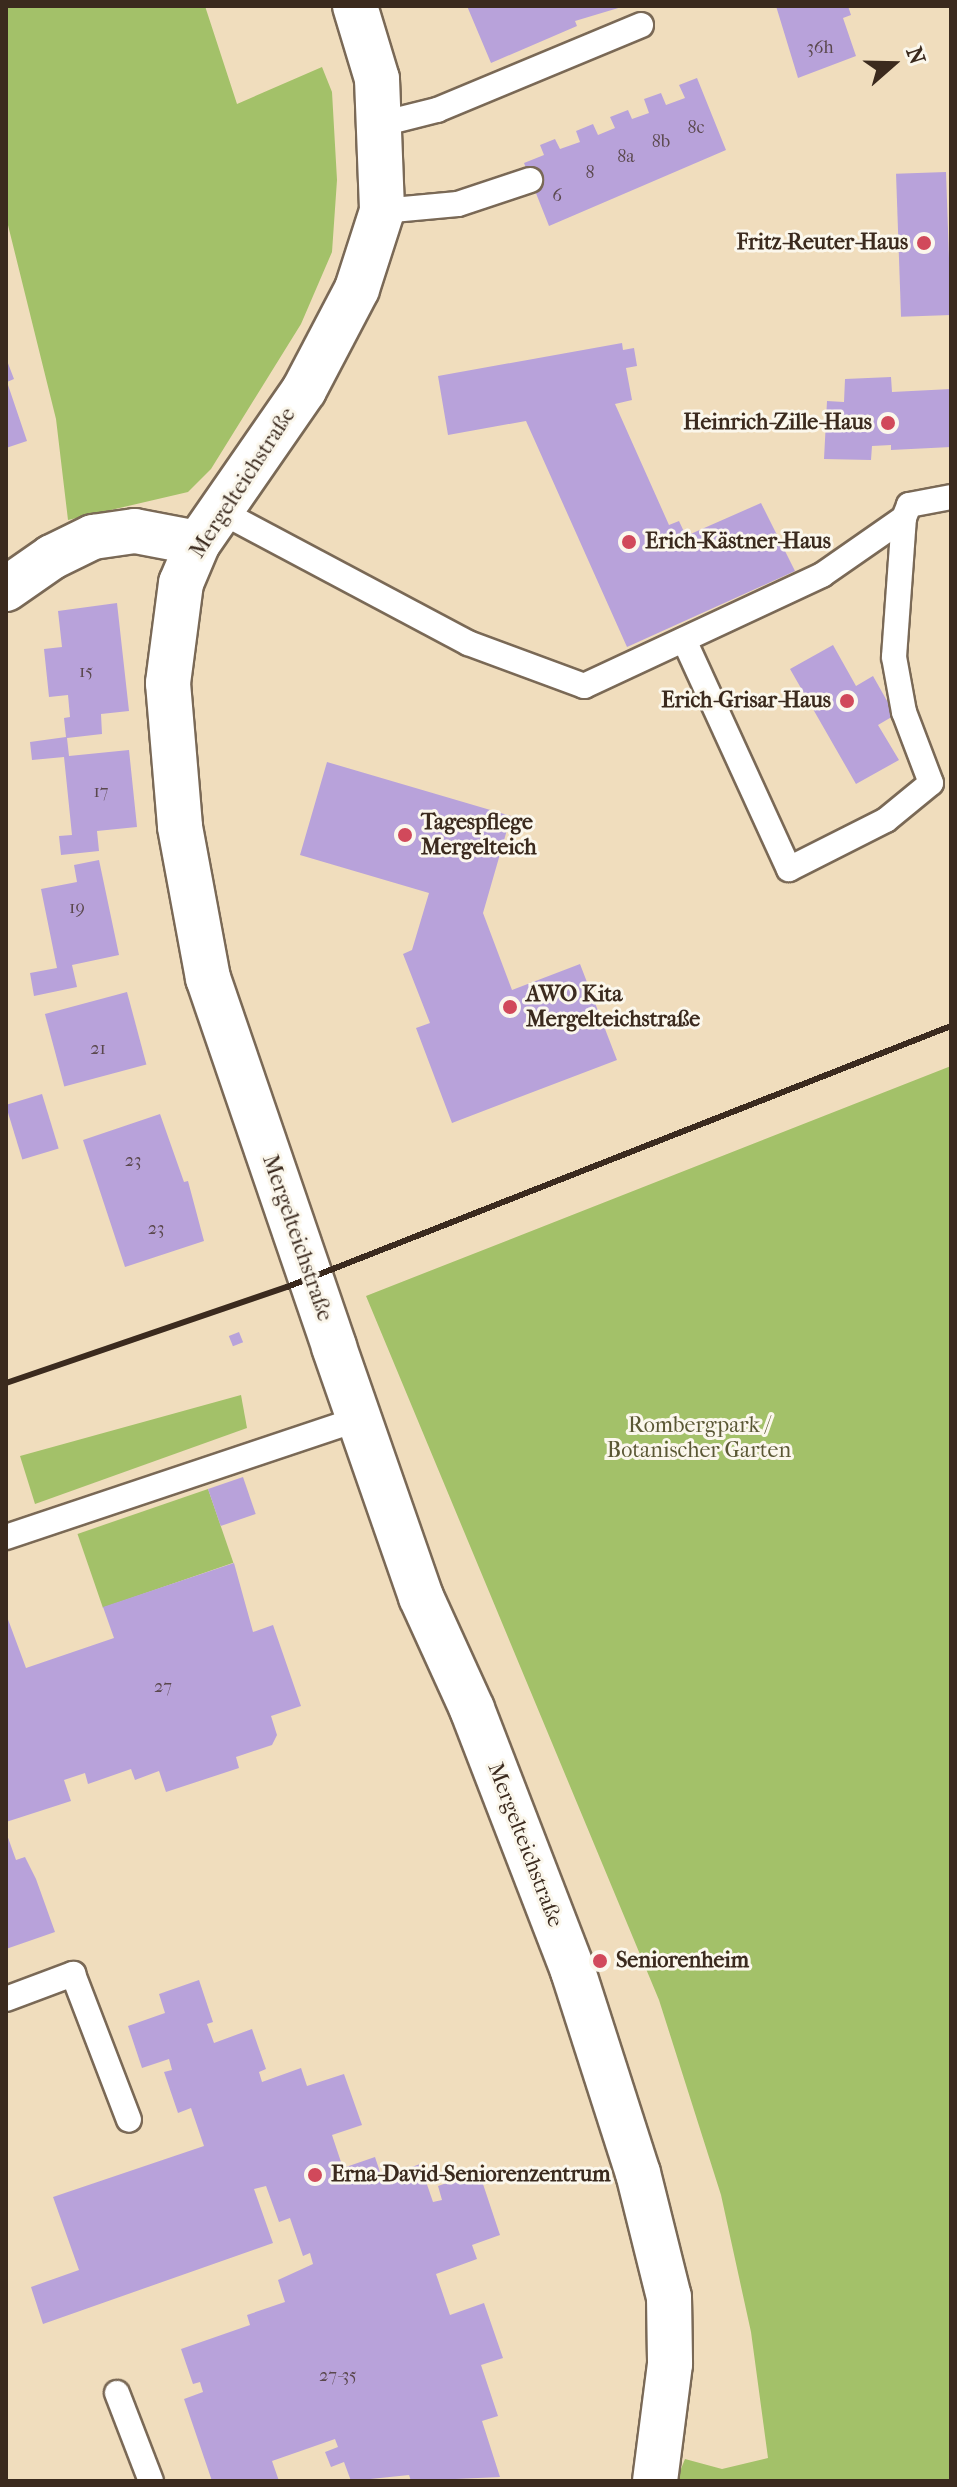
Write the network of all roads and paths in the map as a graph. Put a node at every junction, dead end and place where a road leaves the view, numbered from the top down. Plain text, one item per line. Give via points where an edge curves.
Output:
1 (355, 6) edge
2 (641, 25) dead end
3 (381, 124) junction
4 (530, 180) dead end
5 (382, 211) junction
6 (951, 497) edge
7 (904, 518) junction
8 (209, 527) junction
9 (6, 589) edge
10 (684, 640) junction
11 (359, 1419) junction
12 (6, 1537) edge
13 (6, 1999) edge
14 (129, 2120) dead end
15 (117, 2393) dead end
16 (151, 2481) edge
17 (655, 2481) edge

1 - 3 street, Mergelteichstraße via 377,79
2 - 3 lane via 437,110
3 - 5 street, Mergelteichstraße
4 - 5 lane via 458,204
5 - 8 street, Mergelteichstraße via 357,289 304,390
6 - 7 lane via 909,505
7 - 10 lane via 822,575
7 - 10 lane via 894,657 904,712 931,783 886,820 789,869
8 - 9 street via 93,537
8 - 10 lane via 468,643 584,686
8 - 11 street, Mergelteichstraße via 181,583 168,683 180,827 208,978
11 - 12 lane
11 - 17 street, Mergelteichstraße via 421,1597 472,1709 573,1971 638,2173 669,2297 670,2364
13 - 14 lane via 73,1974
15 - 16 lane

